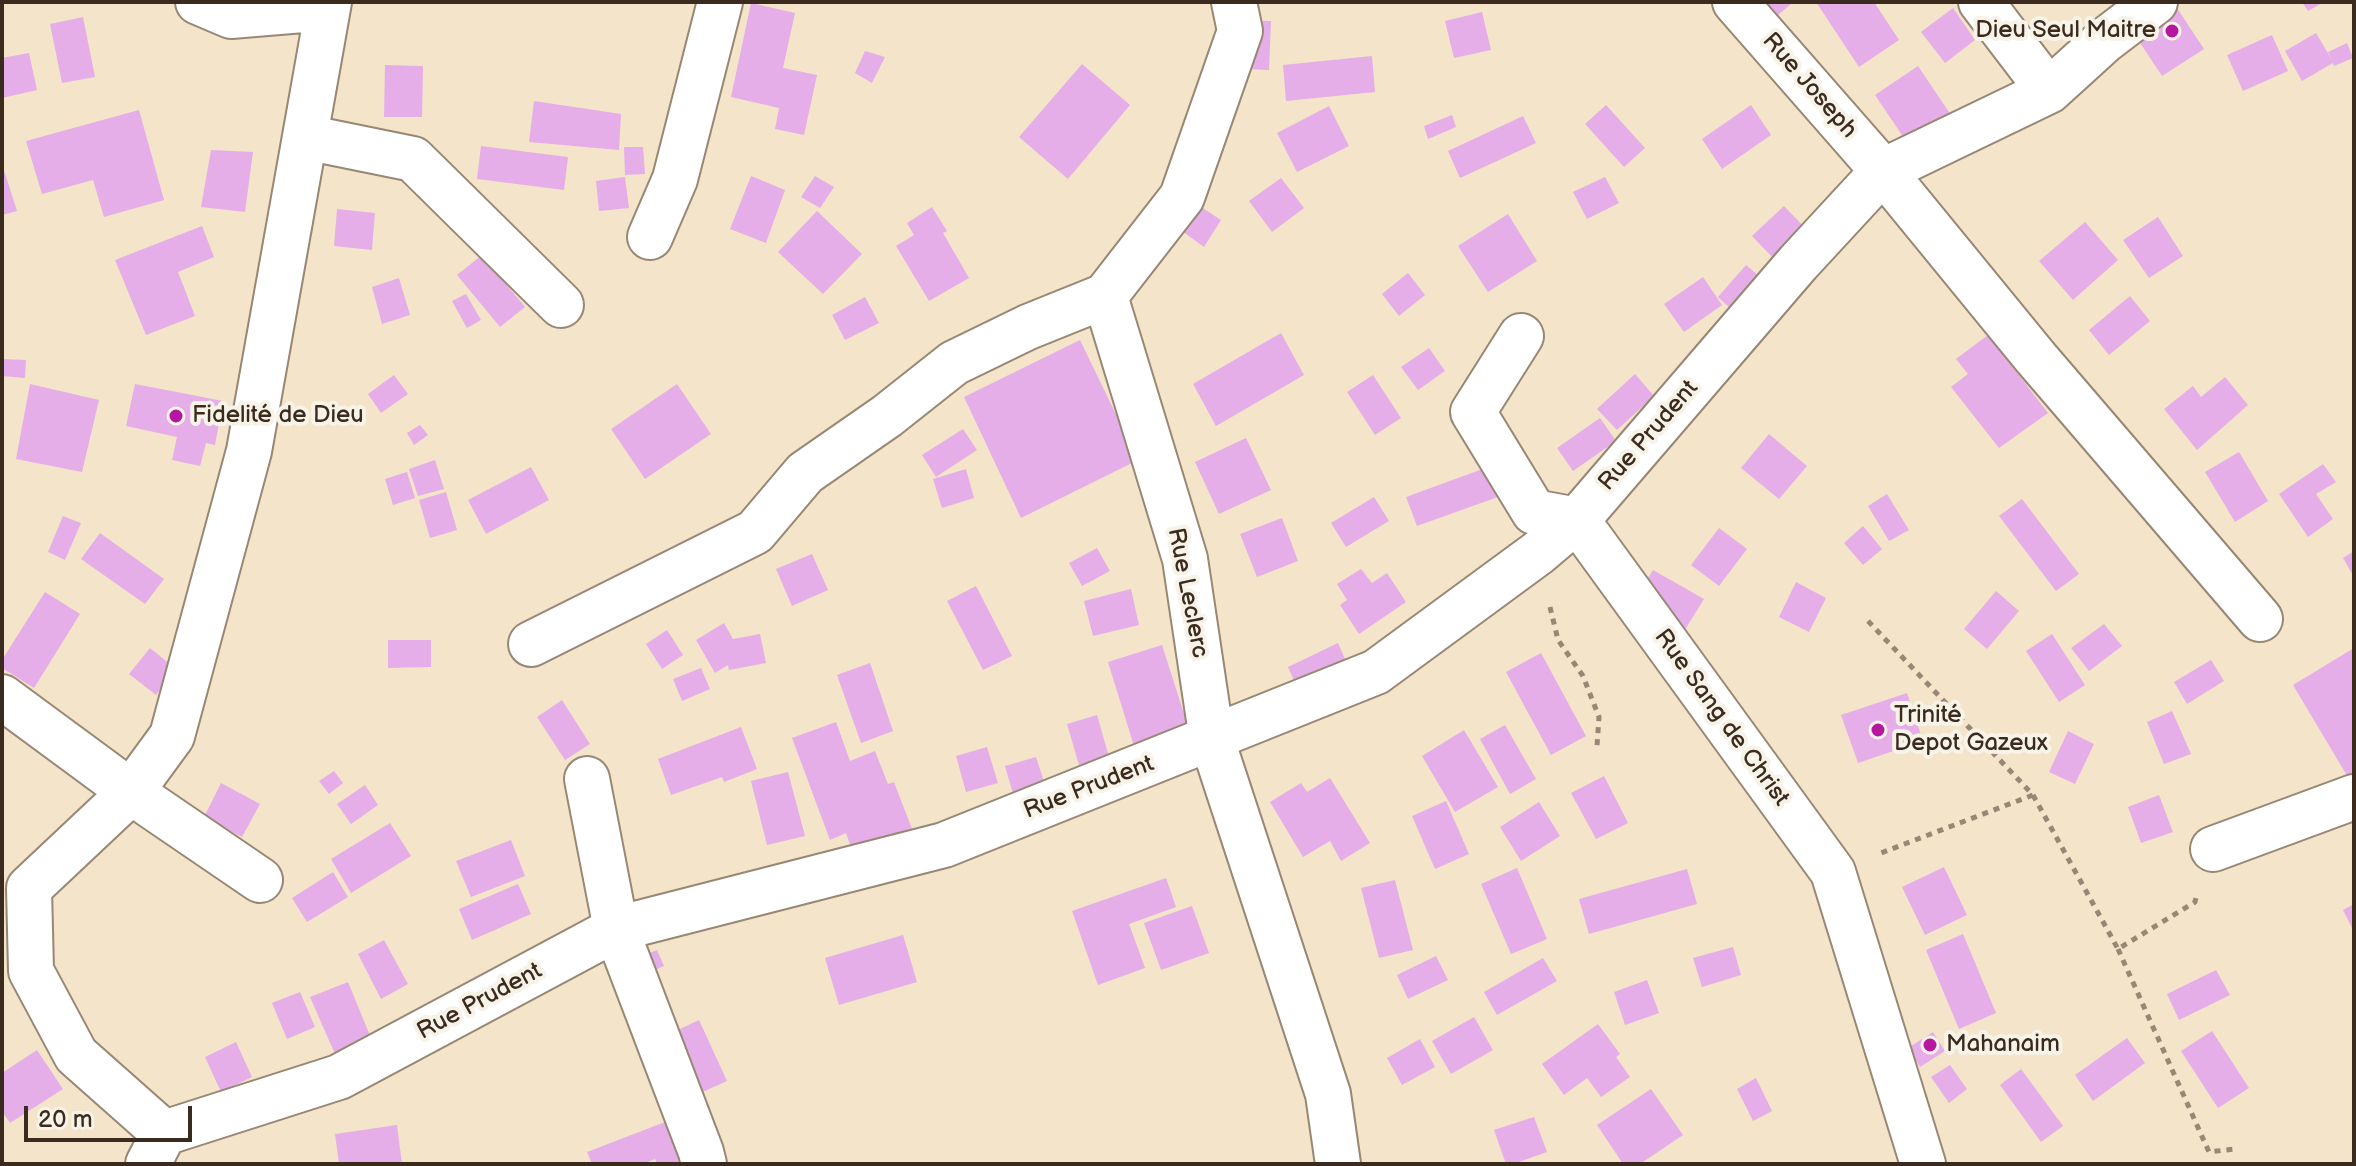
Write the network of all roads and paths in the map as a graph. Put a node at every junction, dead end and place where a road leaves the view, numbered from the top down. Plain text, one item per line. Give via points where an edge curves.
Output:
1 (198, 2) edge
2 (720, 2) edge
3 (1234, 2) edge
4 (1735, 2) edge
5 (1981, 2) edge
6 (2155, 2) edge
7 (328, 5) edge
8 (2049, 91) junction
9 (305, 137) junction
10 (1883, 171) junction
11 (650, 237) dead end
12 (1105, 296) junction
13 (561, 305) dead end
14 (1521, 336) dead end
15 (1577, 520) junction
16 (1538, 553) junction
17 (2260, 619) dead end
18 (1868, 621) dead end
19 (531, 644) dead end
20 (2, 697) edge
21 (1212, 740) junction
22 (1597, 746) dead end
23 (587, 779) dead end
24 (131, 792) junction
25 (2033, 795) junction
26 (2354, 797) edge
27 (2213, 849) joint
28 (1833, 872) junction
29 (260, 880) dead end
30 (616, 929) junction
31 (2118, 949) junction
32 (156, 1149) edge
33 (2234, 1149) dead end
34 (704, 1164) edge
35 (1338, 1164) edge
36 (1923, 1164) edge

1 - 7 street via 231,16
2 - 11 street via 675,179
3 - 12 street via 1240,31 1182,197
4 - 10 street, Rue Joseph
5 - 8 street
6 - 8 street
7 - 9 street
8 - 10 street
9 - 13 street via 413,159
9 - 24 street via 249,451 172,736
10 - 15 street, Rue Prudent
10 - 17 street, Rue Joseph
12 - 19 street via 954,363 805,473 755,532
12 - 21 street, Rue Leclerc via 1185,559
14 - 15 street via 1473,412 1534,512
15 - 16 street, Rue Prudent
15 - 28 street, Rue Sang de Christ
16 - 21 street, Rue Prudent via 1376,672
16 - 22 path via 1558,640 1583,676 1599,717
18 - 25 path
20 - 24 street
21 - 30 street, Rue Prudent via 944,845
21 - 35 street, Rue Leclerc via 1328,1094
23 - 30 street
24 - 29 street
24 - 32 street via 29,888 31,971 76,1055
25 - 28 path
25 - 31 path
26 - 27 street
27 - 31 path via 2195,902
28 - 36 street, Rue Sang de Christ
30 - 32 street, Rue Prudent via 339,1077
30 - 34 street
31 - 33 path via 2209,1152

